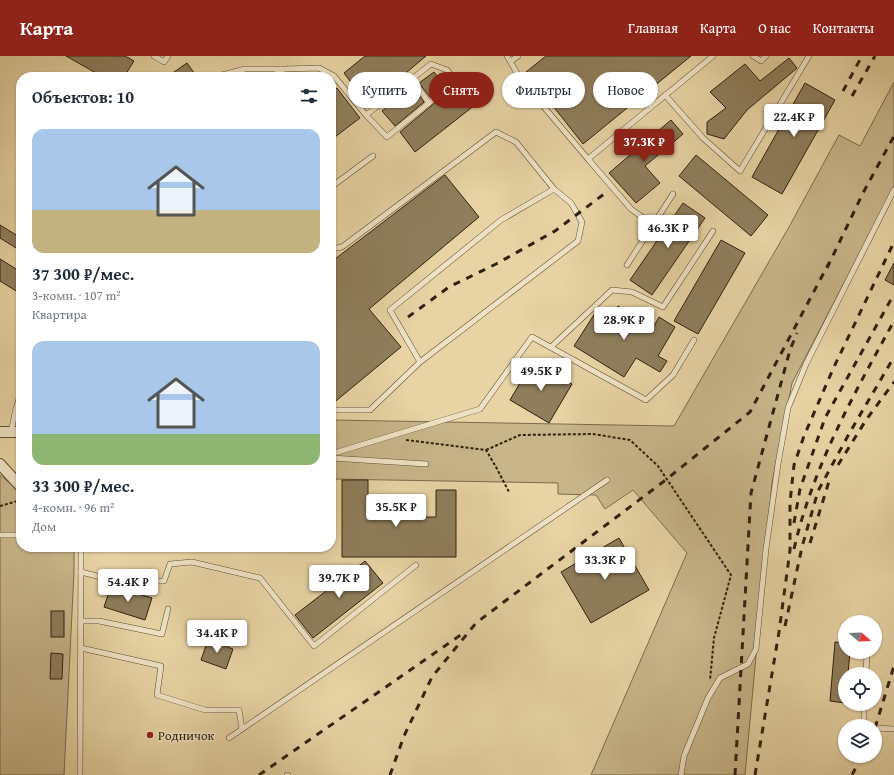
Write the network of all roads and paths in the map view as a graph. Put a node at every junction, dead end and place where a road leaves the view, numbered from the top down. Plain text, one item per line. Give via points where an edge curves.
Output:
1 (154, 56) edge
2 (168, 56) edge
3 (507, 56) edge
4 (518, 56) edge
5 (713, 56) edge
6 (753, 56) edge
7 (766, 56) edge
8 (809, 56) edge
9 (511, 61) junction
10 (284, 69) junction
11 (233, 72) edge
12 (279, 72) edge
13 (326, 72) edge
14 (421, 72) edge
15 (449, 72) edge
16 (336, 78) edge
17 (421, 92) edge
18 (665, 95) junction
19 (429, 103) joint
20 (375, 108) edge
21 (366, 115) junction
22 (373, 156) dead end
23 (588, 159) junction
24 (336, 183) edge
25 (554, 189) junction
26 (894, 190) edge
27 (673, 194) dead end
28 (653, 225) junction
29 (713, 231) dead end
30 (336, 248) edge
31 (627, 265) dead end
32 (694, 340) dead end
33 (551, 347) junction
34 (420, 362) junction
35 (16, 408) edge
36 (336, 410) edge
37 (0, 432) edge
38 (16, 432) edge
39 (387, 437) junction
40 (486, 450) junction
41 (336, 452) edge
42 (336, 458) edge
43 (0, 464) edge
44 (426, 464) dead end
45 (607, 480) dead end
46 (16, 482) edge
47 (508, 492) dead end
48 (16, 501) edge
49 (0, 506) edge
50 (0, 535) edge
51 (16, 535) edge
52 (81, 552) edge
53 (416, 565) dead end
54 (81, 572) junction
55 (168, 609) dead end
56 (81, 621) junction
57 (81, 648) junction
58 (710, 684) dead end
59 (882, 728) edge
60 (242, 729) junction
61 (894, 729) edge
62 (229, 738) dead end
63 (80, 775) edge
64 (681, 775) edge

1 - 2 lane via 164,62
3 - 9 lane
4 - 9 lane
5 - 18 lane
6 - 7 lane via 761,61
8 - 18 lane via 740,171 703,138
9 - 23 lane via 521,80
10 - 11 lane via 245,69
10 - 12 lane
10 - 13 lane via 319,68
14 - 15 lane via 431,64
16 - 21 lane
17 - 19 lane
18 - 23 lane
19 - 21 lane via 387,137
20 - 21 lane
22 - 24 lane
23 - 28 lane via 631,209
25 - 30 lane via 516,142 496,132 342,247
25 - 34 lane via 571,204 582,222 578,242
25 - 34 lane via 500,220 390,310
26 - 64 lane via 806,364 788,408 766,549 756,649 748,664 720,678 708,698 684,756
27 - 28 lane
28 - 31 lane
29 - 33 lane via 663,307 632,292 612,290
32 - 33 lane via 673,376 646,400
33 - 39 lane via 532,337 480,409
34 - 36 lane via 370,410
35 - 38 lane
37 - 38 street
39 - 40 path
39 - 41 lane
40 - 47 path
40 - 58 path via 520,435 593,434 630,440 658,466 731,575 714,638
42 - 44 lane
43 - 46 street
45 - 60 lane
48 - 49 path
50 - 51 lane
52 - 54 lane
53 - 54 lane via 314,646 260,578 192,562 170,564 164,581 121,582
54 - 56 lane
55 - 56 lane via 162,634 99,621
56 - 57 lane
57 - 60 lane via 161,666 156,696 205,710 239,710
57 - 63 lane
59 - 61 lane
60 - 62 lane

